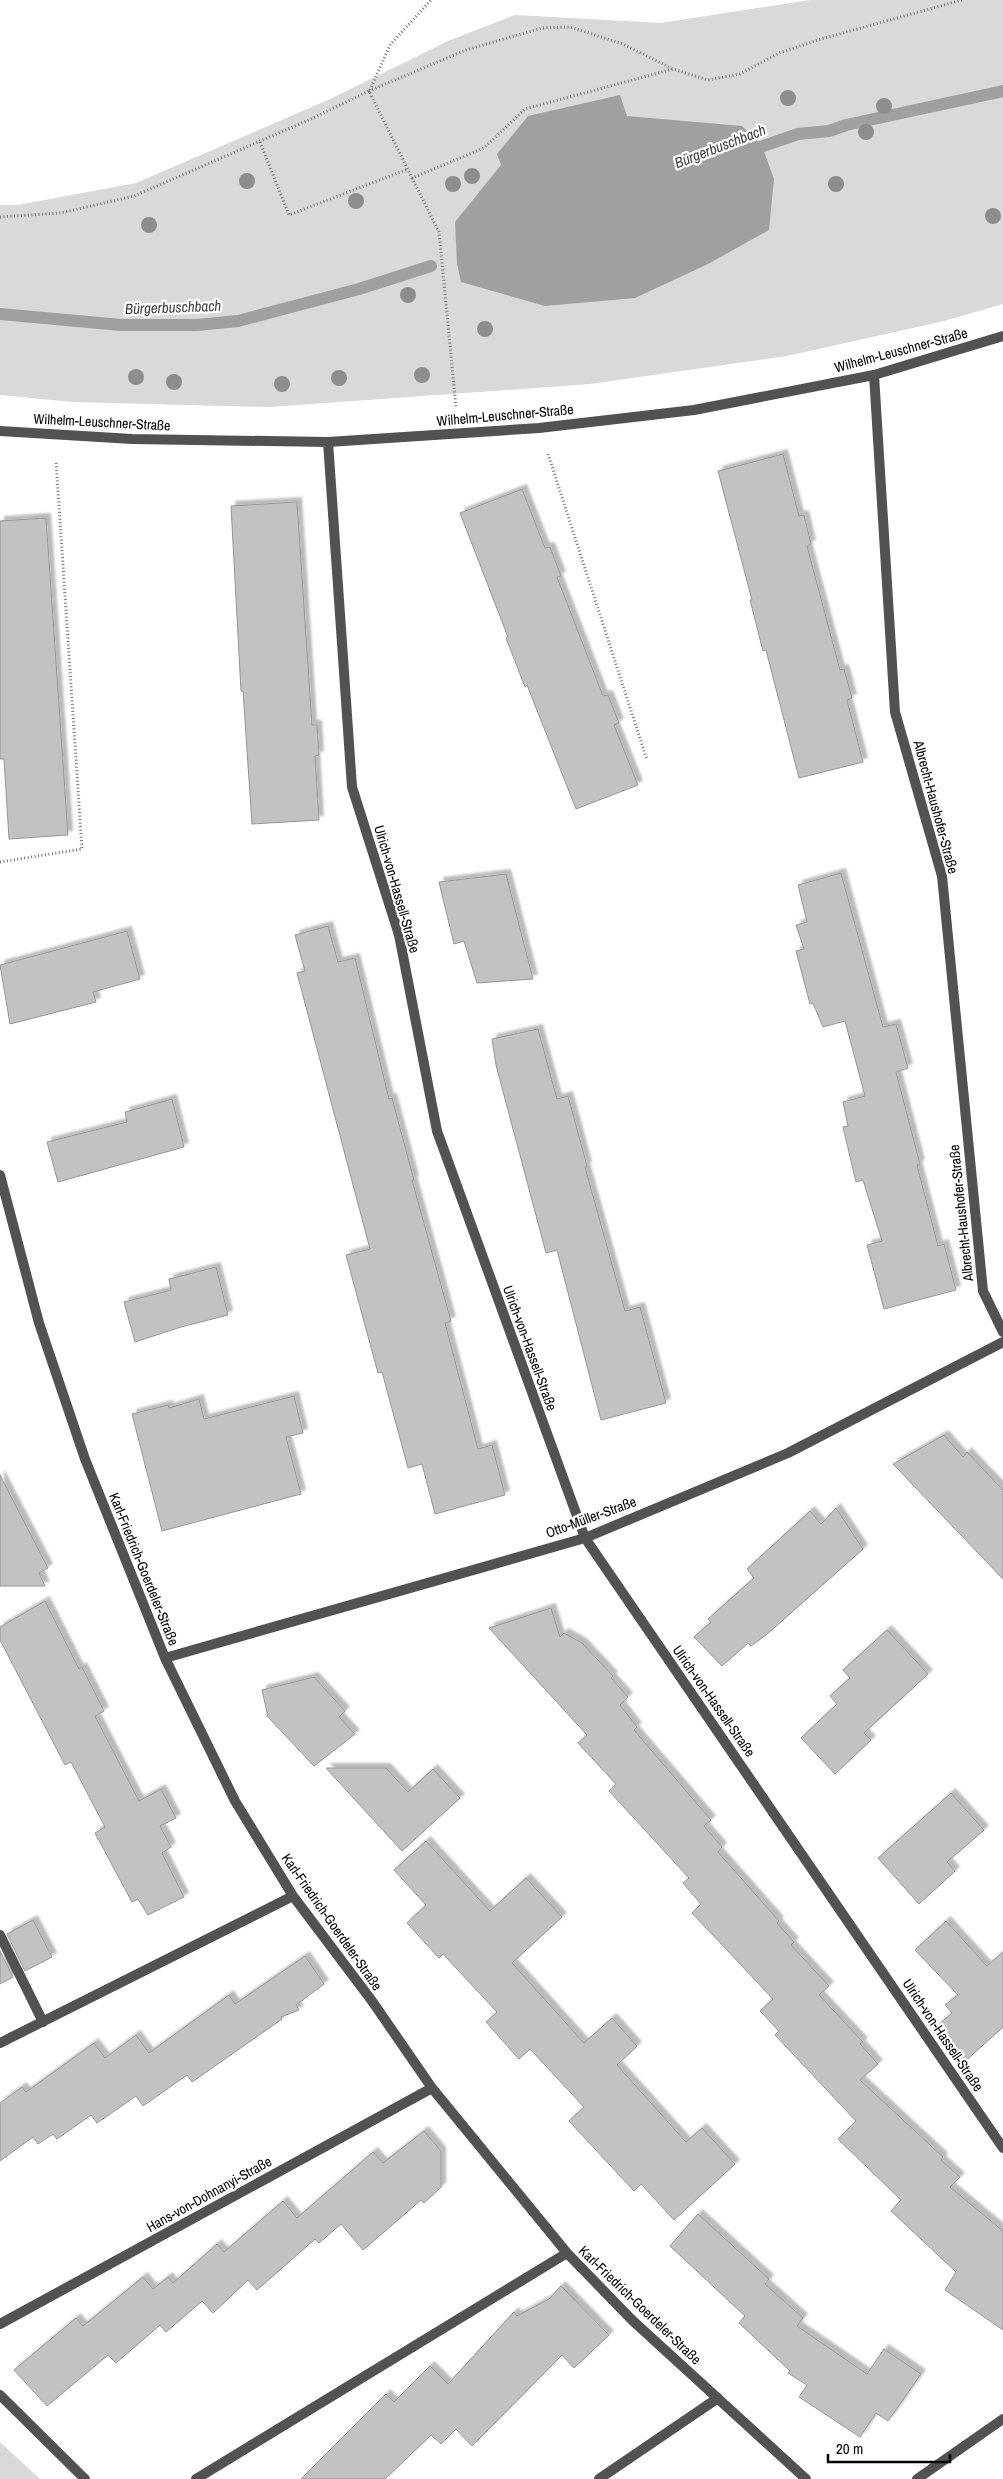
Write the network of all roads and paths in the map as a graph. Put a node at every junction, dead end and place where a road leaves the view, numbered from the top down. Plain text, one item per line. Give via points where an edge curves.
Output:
1 (431, 0) edge
2 (962, 0) edge
3 (673, 69) junction
4 (369, 91) junction
5 (260, 142) junction
6 (408, 169) junction
7 (412, 178) junction
8 (0, 218) edge
9 (1003, 336) edge
10 (874, 375) junction
11 (539, 428) junction
12 (0, 431) edge
13 (458, 433) junction
14 (57, 434) junction
15 (328, 442) junction
16 (647, 760) dead end
17 (0, 862) edge
18 (0, 1175) edge
19 (1003, 1332) edge
20 (1003, 1342) edge
21 (585, 1538) junction
22 (165, 1658) junction
23 (293, 1896) junction
24 (0, 1935) edge
25 (43, 2022) junction
26 (0, 2043) edge
27 (432, 2088) junction
28 (1003, 2148) edge
29 (567, 2253) junction
30 (0, 2324) edge
31 (0, 2395) edge
32 (718, 2398) junction
33 (1003, 2419) edge
34 (85, 2479) edge
35 (196, 2479) edge
36 (599, 2479) edge
37 (806, 2479) edge
38 (917, 2479) edge

1 - 4 path via 390,45
2 - 3 path via 821,38 779,53 740,74 708,80
3 - 4 path via 623,44 570,27 542,28 466,50
3 - 7 path via 525,109 484,148
4 - 5 path
4 - 6 path
5 - 6 path via 289,215
5 - 8 path via 134,196 61,214
6 - 7 path
7 - 13 path via 439,232
9 - 10 street, Wilhelm-Leuschner-Straße
10 - 11 street, Wilhelm-Leuschner-Straße via 694,410
10 - 19 street, Albrecht-Haushofer-Straße via 895,712 942,876 983,1291
11 - 13 street, Wilhelm-Leuschner-Straße
11 - 16 path
12 - 14 street, Wilhelm-Leuschner-Straße
13 - 15 street, Wilhelm-Leuschner-Straße
14 - 15 street, Wilhelm-Leuschner-Straße via 132,439
14 - 17 path via 56,472 82,849
15 - 21 street, Ulrich-von-Hassell-Straße via 352,787 399,935 437,1132
18 - 22 street, Karl-Friedrich-Goerdeler-Straße via 39,1323 82,1450
20 - 21 street, Otto-Müller-Straße via 788,1453
21 - 22 street, Otto-Müller-Straße
21 - 28 street, Ulrich-von-Hassell-Straße
22 - 23 street, Karl-Friedrich-Goerdeler-Straße via 235,1801
23 - 25 street
23 - 27 street, Karl-Friedrich-Goerdeler-Straße
24 - 25 street
25 - 26 street
27 - 29 street, Karl-Friedrich-Goerdeler-Straße
27 - 30 street, Hans-von-Dohnanyi-Straße
29 - 32 street, Karl-Friedrich-Goerdeler-Straße via 632,2320
29 - 35 street
31 - 34 street
32 - 36 street
32 - 37 street, Karl-Friedrich-Goerdeler-Straße
33 - 38 street

